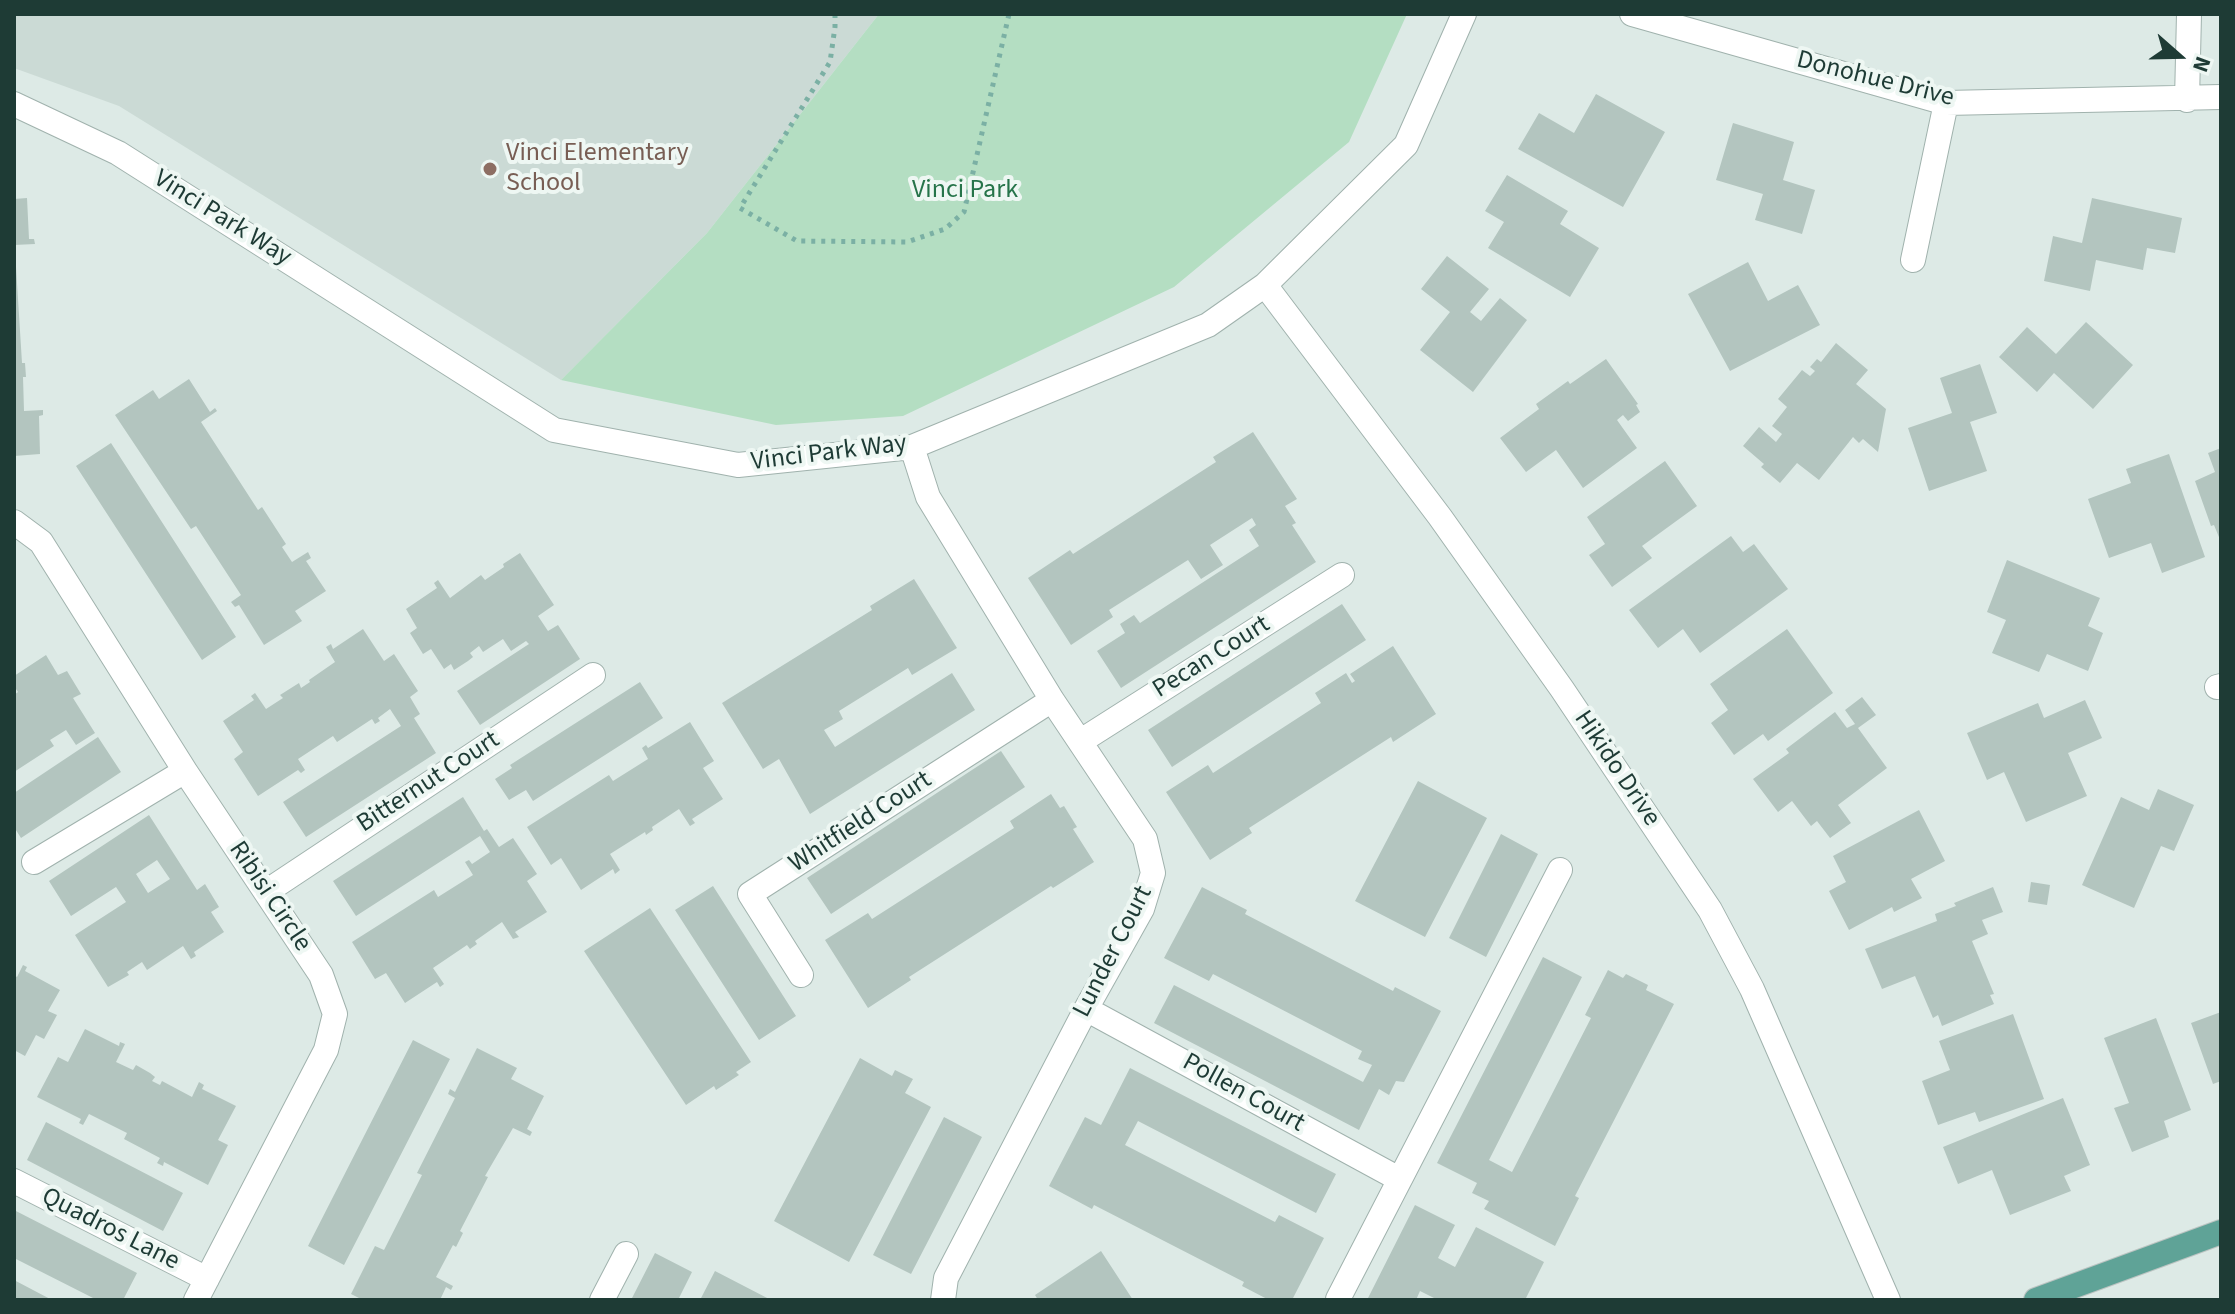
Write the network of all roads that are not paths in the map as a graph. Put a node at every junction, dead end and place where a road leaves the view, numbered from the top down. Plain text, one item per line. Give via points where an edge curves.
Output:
1 (1464, 14) edge
2 (1632, 14) edge
3 (2189, 14) edge
4 (2221, 97) edge
5 (2187, 100) junction
6 (1946, 103) junction
7 (14, 104) edge
8 (1913, 260) dead end
9 (1265, 285) junction
10 (912, 447) junction
11 (14, 522) edge
12 (1342, 575) dead end
13 (593, 675) dead end
14 (1052, 700) junction
15 (1081, 741) junction
16 (185, 771) junction
17 (34, 862) dead end
18 (1560, 870) dead end
19 (266, 892) junction
20 (801, 975) dead end
21 (1086, 1009) junction
22 (1399, 1179) junction
23 (14, 1181) edge
24 (2221, 1232) edge
25 (626, 1254) dead end
26 (201, 1289) edge
27 (1338, 1299) edge
28 (602, 1300) edge
29 (943, 1300) edge
30 (1888, 1300) edge
31 (2036, 1300) edge

1 - 9 street, Vinci Park Way via 1406,145
2 - 6 street, Donohue Drive
3 - 5 street
4 - 5 street, Donohue Drive
5 - 6 street, Donohue Drive
6 - 8 street
7 - 10 street, Vinci Park Way via 118,153 554,430 738,465
9 - 10 street, Vinci Park Way via 1208,325
9 - 30 street, Hikido Drive via 1483,578 1710,910 1752,989
10 - 14 street, Lunder Court via 928,497
11 - 16 street, Ribisi Circle via 41,542
12 - 15 street, Pecan Court
13 - 19 street, Bitternut Court
14 - 15 street, Lunder Court
14 - 20 street, Whitfield Court via 750,894
15 - 21 street, Lunder Court via 1145,839 1153,873 1142,909
16 - 17 street
16 - 19 street, Ribisi Circle
18 - 22 street
19 - 26 street, Ribisi Circle via 321,975 335,1014 326,1050
21 - 22 street, Pollen Court
21 - 29 street, Lunder Court via 946,1278
22 - 27 street
23 - 26 street, Quadros Lane
24 - 31 main road
25 - 28 street

